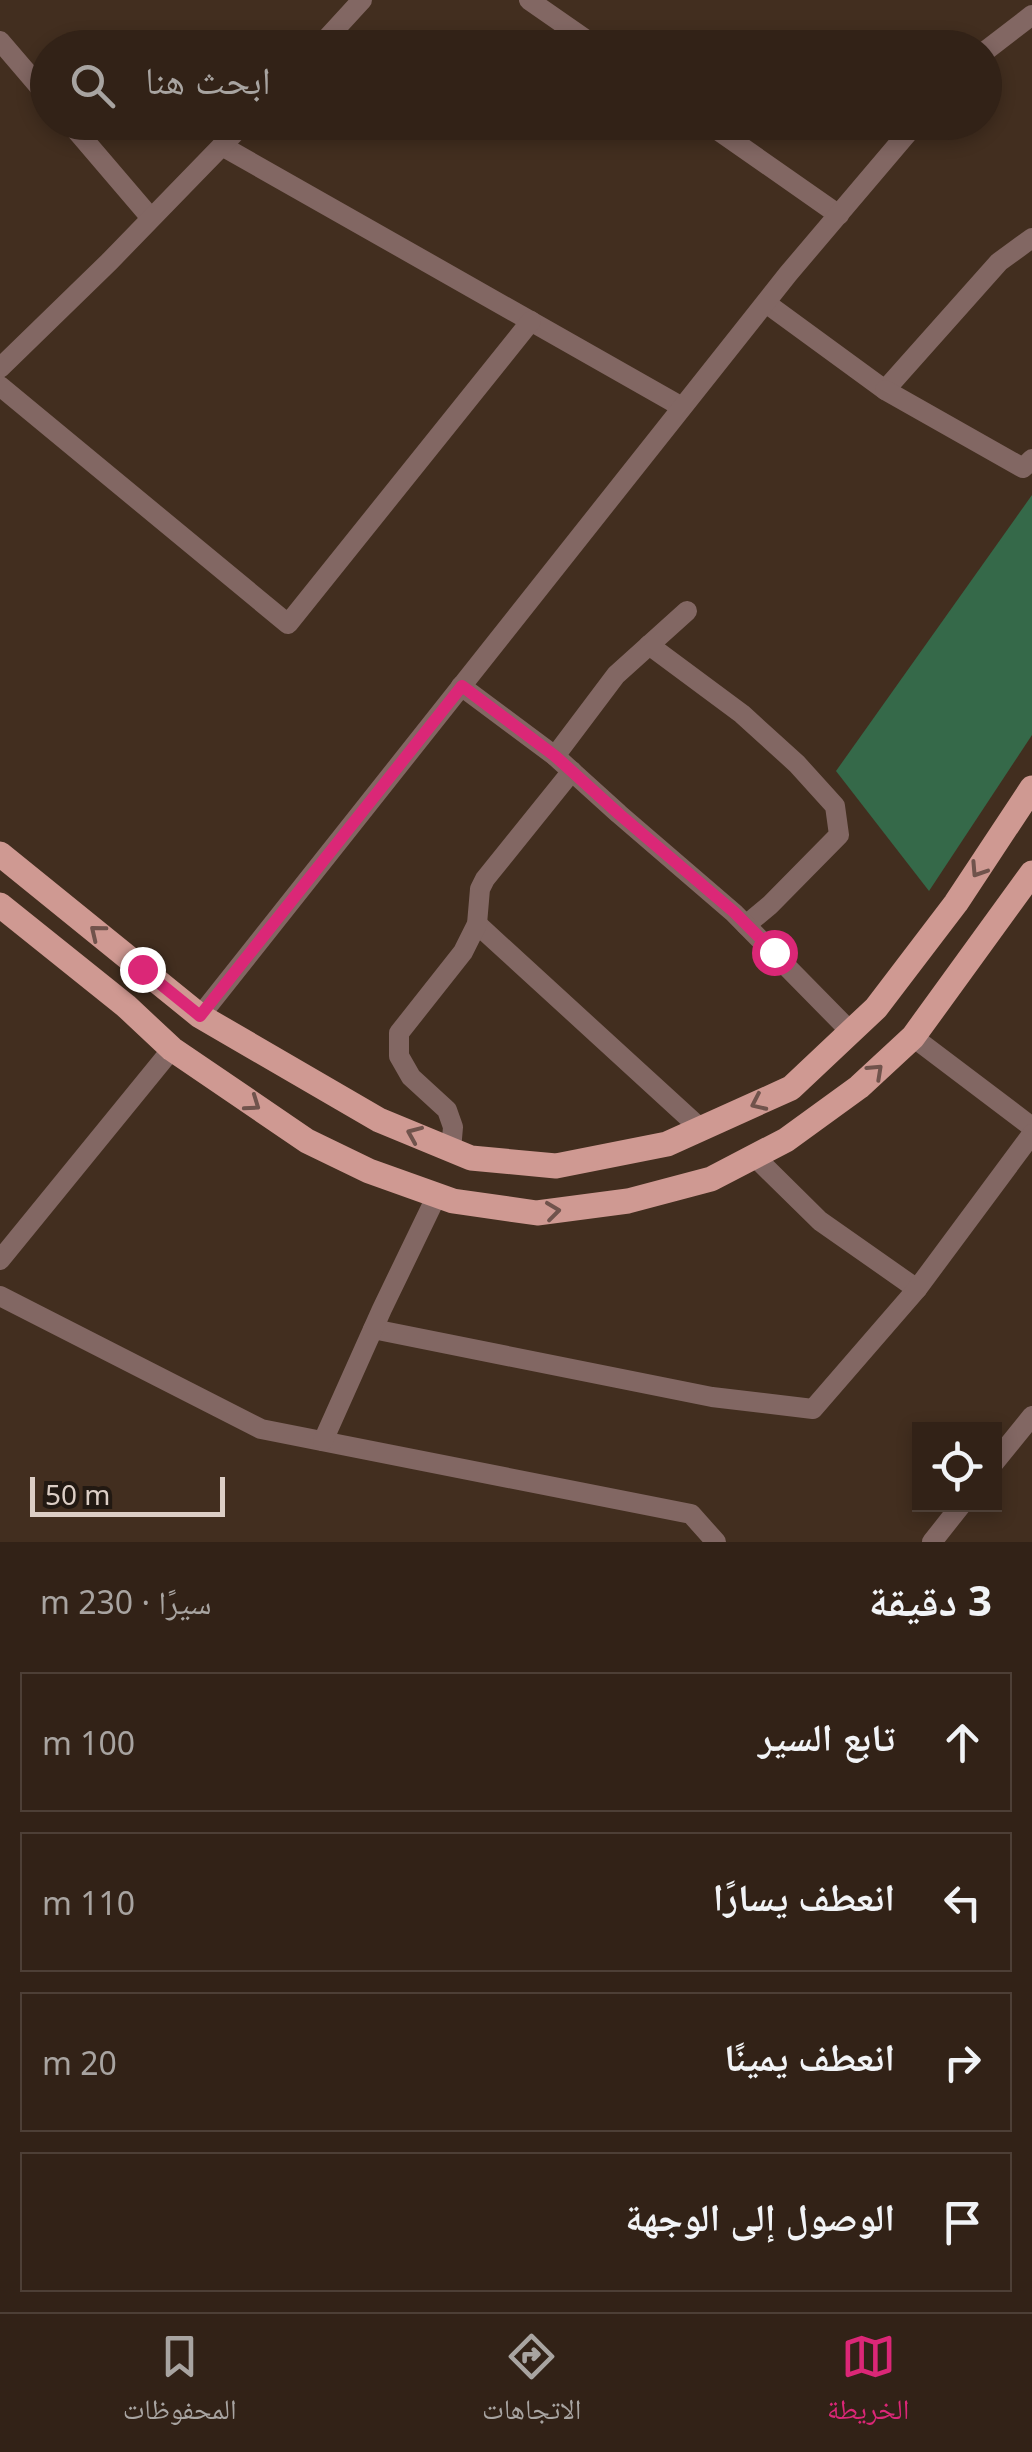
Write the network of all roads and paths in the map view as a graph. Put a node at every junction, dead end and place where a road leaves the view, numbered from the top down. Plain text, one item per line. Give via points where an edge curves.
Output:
1 (362, 0) edge
2 (529, 0) edge
3 (1032, 16) edge
4 (334, 30) edge
5 (572, 30) edge
6 (1002, 38) edge
7 (0, 41) edge
8 (30, 76) edge
9 (85, 140) edge
10 (228, 140) edge
11 (732, 140) edge
12 (902, 140) edge
13 (222, 146) junction
14 (839, 215) junction
15 (152, 218) junction
16 (1032, 238) edge
17 (766, 303) junction
18 (530, 321) junction
19 (0, 368) edge
20 (0, 386) edge
21 (885, 390) junction
22 (682, 407) junction
23 (1032, 458) edge
24 (687, 611) dead end
25 (649, 645) junction
26 (462, 686) junction
27 (555, 756) junction
28 (572, 771) junction
29 (1032, 788) edge
30 (0, 854) edge
31 (1032, 873) edge
32 (0, 905) edge
33 (477, 924) junction
34 (746, 925) junction
35 (200, 1016) junction
36 (851, 1032) junction
37 (913, 1037) junction
38 (172, 1049) junction
39 (701, 1129) junction
40 (1032, 1130) edge
41 (451, 1150) junction
42 (754, 1156) junction
43 (437, 1196) junction
44 (0, 1260) edge
45 (917, 1289) junction
46 (0, 1296) edge
47 (372, 1329) junction
48 (1032, 1416) edge
49 (324, 1441) junction
50 (1002, 1454) edge
51 (956, 1512) edge
52 (716, 1542) edge
53 (932, 1542) edge

1 - 4 street
2 - 5 street
3 - 6 street
7 - 8 street
9 - 15 street
10 - 13 street
11 - 14 street
12 - 14 street
13 - 15 street
13 - 18 street
14 - 17 street
15 - 19 street
16 - 21 street via 998,262
17 - 21 street
17 - 22 street
18 - 20 street via 288,624
18 - 22 street
21 - 23 street via 1023,468
22 - 26 street
24 - 25 street
25 - 27 street via 616,674
25 - 34 street via 742,714 835,806 840,836
26 - 27 street
26 - 35 street
27 - 28 street
28 - 33 street via 485,879
28 - 34 street
29 -> 36 main road via 956,903
35 -> 30 main road
31 - 37 main road
32 - 38 main road
33 - 39 street
33 - 41 street via 399,1033 399,1056 411,1077 447,1110
34 - 36 street
41 -> 35 main road via 379,1120
36 -> 39 main road via 790,1088
37 - 40 street
42 -> 37 main road via 859,1087
38 -> 43 main road via 307,1141
38 - 44 street
39 - 41 main road via 667,1144 556,1166
40 - 45 street
43 -> 42 main road via 537,1213 628,1201 711,1179
42 - 45 street via 820,1221
43 - 47 street
45 - 47 street via 813,1409 712,1397
46 - 49 street via 261,1429
47 - 49 street
48 - 50 street
49 - 52 street via 691,1514
51 - 53 street

